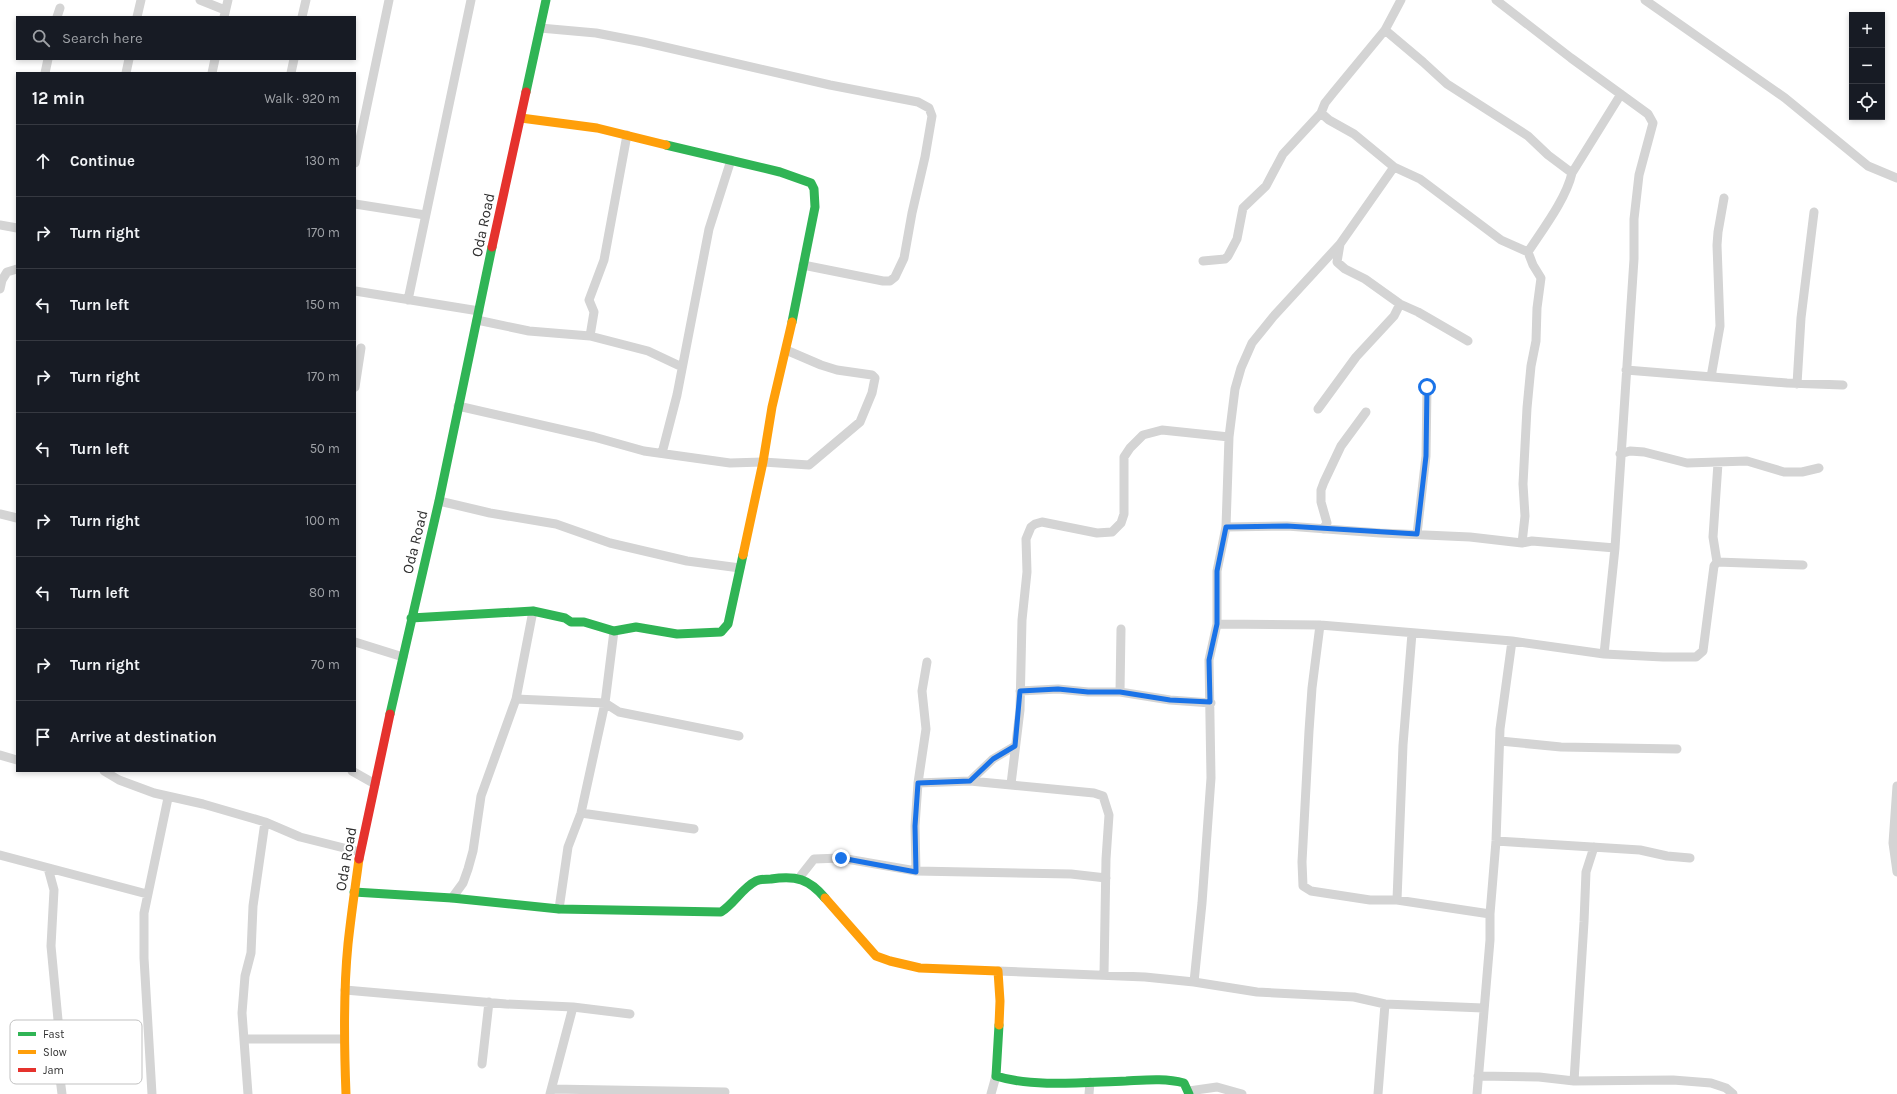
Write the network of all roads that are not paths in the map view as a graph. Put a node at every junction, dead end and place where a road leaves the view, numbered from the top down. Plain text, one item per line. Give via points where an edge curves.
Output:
1 (141, 0) edge
2 (200, 0) edge
3 (228, 0) edge
4 (306, 0) edge
5 (389, 0) edge
6 (471, 0) edge
7 (546, 0) edge
8 (1401, 0) edge
9 (1496, 0) edge
10 (1645, 0) edge
11 (225, 13) edge
12 (137, 16) edge
13 (302, 16) edge
14 (540, 28) junction
15 (1385, 30) junction
16 (48, 60) edge
17 (129, 60) edge
18 (215, 60) edge
19 (294, 60) edge
20 (44, 72) edge
21 (126, 72) edge
22 (212, 72) edge
23 (291, 72) edge
24 (1621, 94) junction
25 (1321, 113) junction
26 (521, 118) junction
27 (627, 135) junction
28 (356, 158) edge
29 (731, 160) junction
30 (1394, 167) junction
31 (1572, 173) junction
32 (1897, 178) edge
33 (1724, 198) dead end
34 (356, 204) edge
35 (1814, 212) dead end
36 (425, 215) junction
37 (0, 224) edge
38 (16, 228) edge
39 (1340, 244) junction
40 (1528, 252) junction
41 (1203, 261) dead end
42 (803, 265) junction
43 (16, 270) edge
44 (0, 289) edge
45 (356, 291) edge
46 (408, 300) junction
47 (1400, 304) junction
48 (478, 316) junction
49 (590, 336) junction
50 (1468, 341) dead end
51 (361, 348) dead end
52 (786, 350) junction
53 (682, 367) junction
54 (1626, 370) junction
55 (1711, 377) junction
56 (356, 380) edge
57 (1797, 384) junction
58 (1843, 385) dead end
59 (1427, 387) dead end
60 (458, 406) junction
61 (1318, 408) dead end
62 (1366, 412) dead end
63 (1229, 437) junction
64 (662, 453) junction
65 (1620, 454) junction
66 (764, 462) junction
67 (1718, 463) junction
68 (1819, 468) dead end
69 (439, 501) junction
70 (0, 514) edge
71 (16, 518) edge
72 (1226, 527) junction
73 (1323, 529) junction
74 (1417, 534) junction
75 (1522, 543) junction
76 (1615, 548) junction
77 (1717, 562) junction
78 (1803, 565) dead end
79 (740, 568) junction
80 (533, 610) junction
81 (411, 618) junction
82 (1217, 624) junction
83 (1320, 625) junction
84 (1121, 629) dead end
85 (614, 631) junction
86 (1412, 633) junction
87 (1512, 641) junction
88 (356, 642) edge
89 (1604, 654) junction
90 (403, 657) junction
91 (927, 662) dead end
92 (1020, 691) junction
93 (1120, 692) junction
94 (516, 699) junction
95 (1210, 702) junction
96 (605, 703) junction
97 (738, 736) dead end
98 (1500, 741) junction
99 (1015, 746) junction
100 (1678, 750) dead end
101 (0, 755) edge
102 (16, 760) edge
103 (106, 772) edge
104 (354, 772) edge
105 (970, 781) junction
106 (918, 783) junction
107 (375, 784) junction
108 (1011, 784) junction
109 (1897, 786) edge
110 (168, 798) junction
111 (580, 813) junction
112 (265, 822) junction
113 (694, 829) dead end
114 (1496, 841) junction
115 (1581, 847) junction
116 (1594, 847) junction
117 (360, 852) junction
118 (0, 855) edge
119 (1590, 858) junction
120 (1690, 858) dead end
121 (48, 868) junction
122 (916, 872) junction
123 (1897, 872) edge
124 (65, 873) junction
125 (799, 878) junction
126 (1106, 878) junction
127 (54, 890) junction
128 (354, 892) junction
129 (147, 894) junction
130 (452, 898) junction
131 (1397, 900) junction
132 (559, 909) junction
133 (1490, 914) junction
134 (998, 971) junction
135 (1104, 974) junction
136 (1194, 982) junction
137 (345, 990) junction
138 (489, 1002) junction
139 (1385, 1004) junction
140 (573, 1007) junction
141 (1483, 1008) junction
142 (630, 1014) dead end
143 (58, 1020) edge
144 (245, 1039) junction
145 (344, 1039) junction
146 (482, 1064) dead end
147 (996, 1076) junction
148 (1478, 1076) junction
149 (1574, 1081) junction
150 (1090, 1082) junction
151 (61, 1084) edge
152 (551, 1091) edge
153 (725, 1092) dead end
154 (1189, 1092) edge
155 (62, 1094) edge
156 (152, 1094) edge
157 (248, 1094) edge
158 (346, 1094) edge
159 (992, 1094) edge
160 (1089, 1094) edge
161 (1242, 1094) edge
162 (1378, 1094) edge
163 (1477, 1094) edge
164 (1733, 1094) edge

1 - 12 street
2 - 11 street
3 - 11 street
4 - 13 street
5 - 28 street
6 - 36 street
7 - 14 street, Oda Road
8 - 15 street
9 - 24 street
10 - 32 street via 1785,98 1868,166
14 - 26 street, Oda Road
14 - 42 street via 596,33 643,42 830,85 918,102 929,108 932,116 925,157 904,258 895,277 882,282
15 - 25 street via 1325,103
15 - 31 street via 1447,84 1528,136
16 - 20 street
17 - 21 street
18 - 22 street
19 - 23 street
24 - 31 street
24 - 54 street via 1648,114 1653,123 1639,175 1634,219 1634,259
25 - 30 street via 1354,134
25 - 41 street via 1283,154 1266,186 1243,208 1237,239 1228,256 1225,259
26 - 27 street via 597,128
26 - 48 street, Oda Road
27 - 29 street
27 - 49 street via 604,260 589,300 594,312
29 - 42 street via 812,183 815,207
29 - 53 street via 709,229
30 - 39 street
30 - 40 street via 1420,179 1501,240
31 - 40 street via 1570,184
33 - 55 street via 1717,245 1720,326
34 - 36 street
35 - 57 street via 1801,318
36 - 46 street
37 - 38 street
39 - 47 street via 1337,262 1341,266 1365,279
39 - 63 street via 1252,343 1235,389
40 - 75 street via 1541,278 1527,408
42 - 52 street
43 - 44 street via 7,272
45 - 46 street
46 - 48 street
47 - 50 street
47 - 61 street via 1394,316 1356,357
48 - 49 street via 529,330
48 - 60 street, Oda Road
49 - 53 street via 648,352
51 - 56 street
52 - 66 street via 772,408
52 - 66 street via 826,366 872,375 875,378 874,388 860,422 816,461 806,465
53 - 64 street
54 - 55 street
54 - 65 street
55 - 57 street
57 - 58 street
59 - 74 street via 1426,456
60 - 64 street via 644,451
60 - 69 street, Oda Road
62 - 73 street via 1341,446 1321,490 1321,502 1327,523
63 - 72 street
63 - 92 street via 1162,430 1143,435 1124,458 1124,514 1121,523 1112,532 1097,533 1042,522 1031,527 1026,539 1027,572 1022,620
64 - 66 street via 730,463
65 - 67 street via 1630,451 1644,452 1683,463
65 - 76 street
66 - 79 street
67 - 68 street via 1752,462 1784,472
67 - 77 street via 1713,537
69 - 79 street via 556,524 610,543 687,562
69 - 81 street, Oda Road
70 - 71 street
72 - 73 street
72 - 82 street via 1217,571
73 - 74 street
74 - 75 street via 1470,536
75 - 76 street via 1532,541
76 - 89 street
77 - 78 street
77 - 89 street via 1714,566 1703,651 1700,656 1663,658
79 - 85 street via 728,624 721,632 677,634 636,628
80 - 81 street
80 - 85 street via 565,618 571,622 584,622
80 - 94 street
81 - 90 street, Oda Road
82 - 83 street
82 - 95 street via 1209,660
83 - 86 street
83 - 131 street via 1309,731 1303,886 1311,891 1370,900
84 - 93 street
85 - 96 street
86 - 87 street
86 - 131 street via 1403,745
87 - 89 street
87 - 98 street
88 - 90 street
90 - 107 street, Oda Road
91 - 106 street via 922,691 926,729
92 - 93 street via 1058,689
92 - 99 street
93 - 95 street via 1170,700
94 - 96 street
94 - 130 street via 481,796 468,869 463,883
95 - 136 street via 1212,778
96 - 97 street via 619,712
96 - 111 street
98 - 100 street via 1561,747
98 - 114 street
99 - 105 street via 993,759
99 - 108 street
101 - 102 street
103 - 110 street via 119,780
104 - 107 street
105 - 106 street
105 - 108 street
106 - 122 street via 915,826
107 - 117 street, Oda Road
108 - 126 street via 1103,796 1109,815
109 - 123 street via 1893,843
110 - 112 street via 203,804
110 - 129 street
111 - 113 street
111 - 132 street via 568,847
112 - 117 street via 300,837
112 - 144 street via 253,906 251,953 245,976 242,1013
114 - 115 street
114 - 133 street
115 - 116 street
115 - 119 street
116 - 119 street
116 - 120 street via 1640,850
117 - 128 street, Oda Road
118 - 121 street
119 - 149 street via 1586,872
121 - 124 street
121 - 127 street
122 - 125 street via 841,858 814,859
122 - 126 street via 1071,874
124 - 127 street
124 - 129 street
125 - 132 street via 781,877 756,881 722,912
125 - 134 street via 815,886 876,956 914,967
126 - 135 street
127 - 143 street via 51,946
128 - 130 street
128 - 137 street, Oda Road
129 - 156 street via 144,913 144,958
130 - 132 street
131 - 133 street
133 - 141 street
134 - 135 street
134 - 147 street via 1000,1001
135 - 136 street
136 - 139 street via 1257,992 1354,997
137 - 138 street
137 - 145 street, Oda Road
138 - 140 street
138 - 146 street
139 - 141 street
139 - 162 street
140 - 142 street
140 - 152 street
141 - 148 street
144 - 145 street
144 - 157 street
145 - 158 street, Oda Road
147 - 150 street via 1025,1082
147 - 159 street
148 - 149 street via 1539,1077
148 - 163 street
149 - 164 street via 1673,1080 1711,1083 1726,1088
150 - 154 street via 1168,1079 1184,1083
150 - 160 street
151 - 155 street
152 - 153 street
154 - 161 street via 1217,1087

